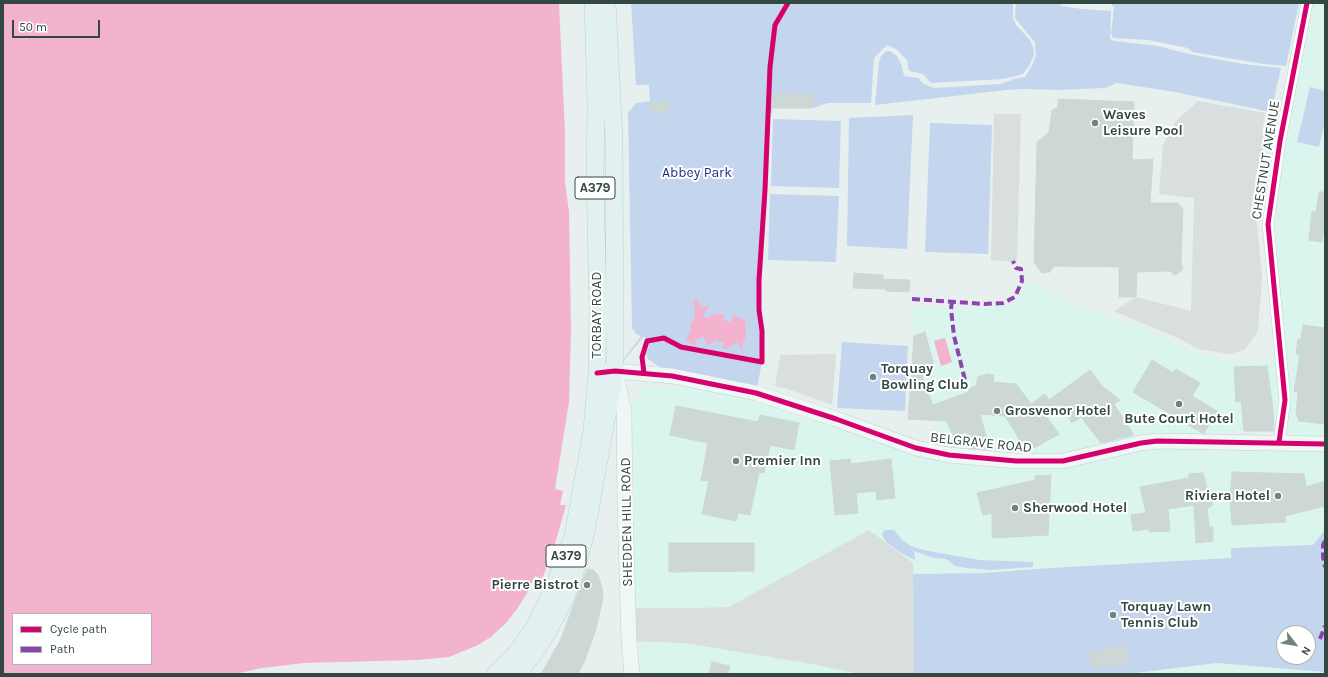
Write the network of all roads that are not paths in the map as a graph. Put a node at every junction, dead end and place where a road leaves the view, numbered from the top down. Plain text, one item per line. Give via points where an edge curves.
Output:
1 (593, 3) edge
2 (607, 3) edge
3 (1307, 3) edge
4 (615, 371) junction
5 (597, 374) junction
6 (1279, 442) junction
7 (1325, 444) edge
8 (495, 674) edge
9 (517, 674) edge
10 (632, 674) edge

1 - 5 main road, TORBAY ROAD / A379
2 - 4 main road, TORBAY ROAD / A379 via 614,139
3 - 6 street, CHESTNUT AVENUE via 1268,224 1285,400
4 - 5 street, BELGRAVE ROAD
4 - 6 street, BELGRAVE ROAD via 672,376 756,393 916,448 948,455 1016,461 1063,461 1157,441
4 - 9 main road, TORBAY ROAD / A379 via 586,532 573,579 554,620 535,652
4 - 10 street, SHEDDEN HILL ROAD via 624,411
5 - 8 main road, TORBAY ROAD / A379 via 592,430 573,536 554,587 534,628 513,657
6 - 7 street, BELGRAVE ROAD

